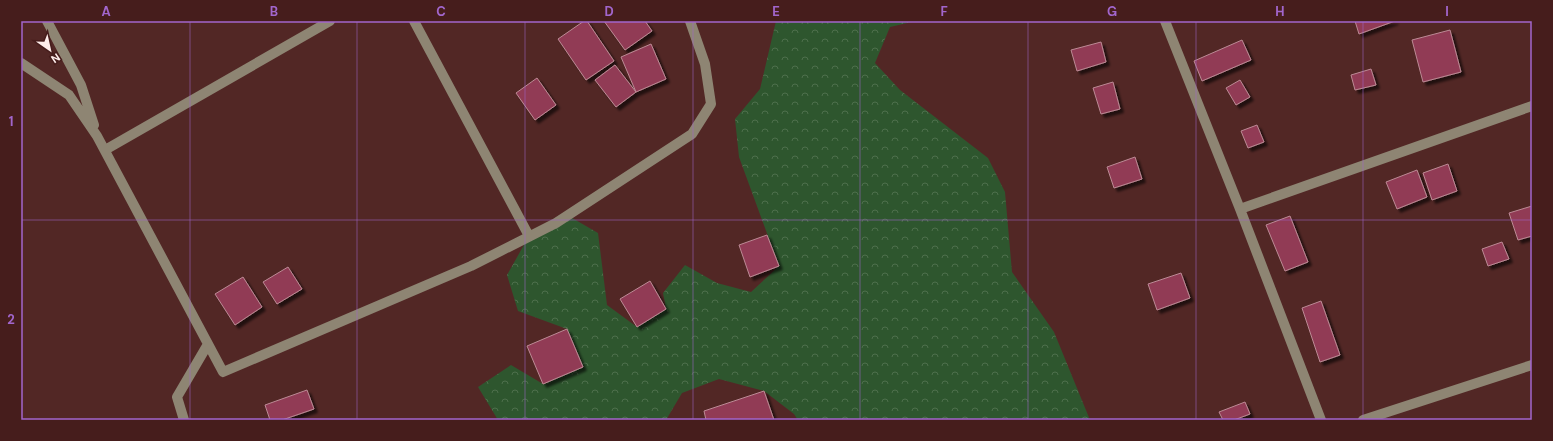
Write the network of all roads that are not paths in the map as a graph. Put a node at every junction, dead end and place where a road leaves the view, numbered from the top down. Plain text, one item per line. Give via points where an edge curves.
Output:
1 (48, 21) edge
2 (330, 21) edge
3 (414, 21) edge
4 (690, 21) edge
5 (1164, 21) edge
6 (21, 63) edge
7 (1532, 106) edge
8 (97, 136) junction
9 (105, 150) junction
10 (1240, 209) junction
11 (529, 236) junction
12 (208, 344) junction
13 (1532, 365) edge
14 (184, 420) edge
15 (1321, 420) edge
16 (1363, 420) edge

1 - 8 street via 81,85
2 - 9 street
3 - 11 street
4 - 11 street via 705,64 710,104 692,134 556,223
5 - 10 street
6 - 8 street via 69,95
7 - 10 street
8 - 9 street
9 - 12 street
10 - 15 street
11 - 12 street via 471,266 223,372
12 - 14 street via 177,398
13 - 16 street

